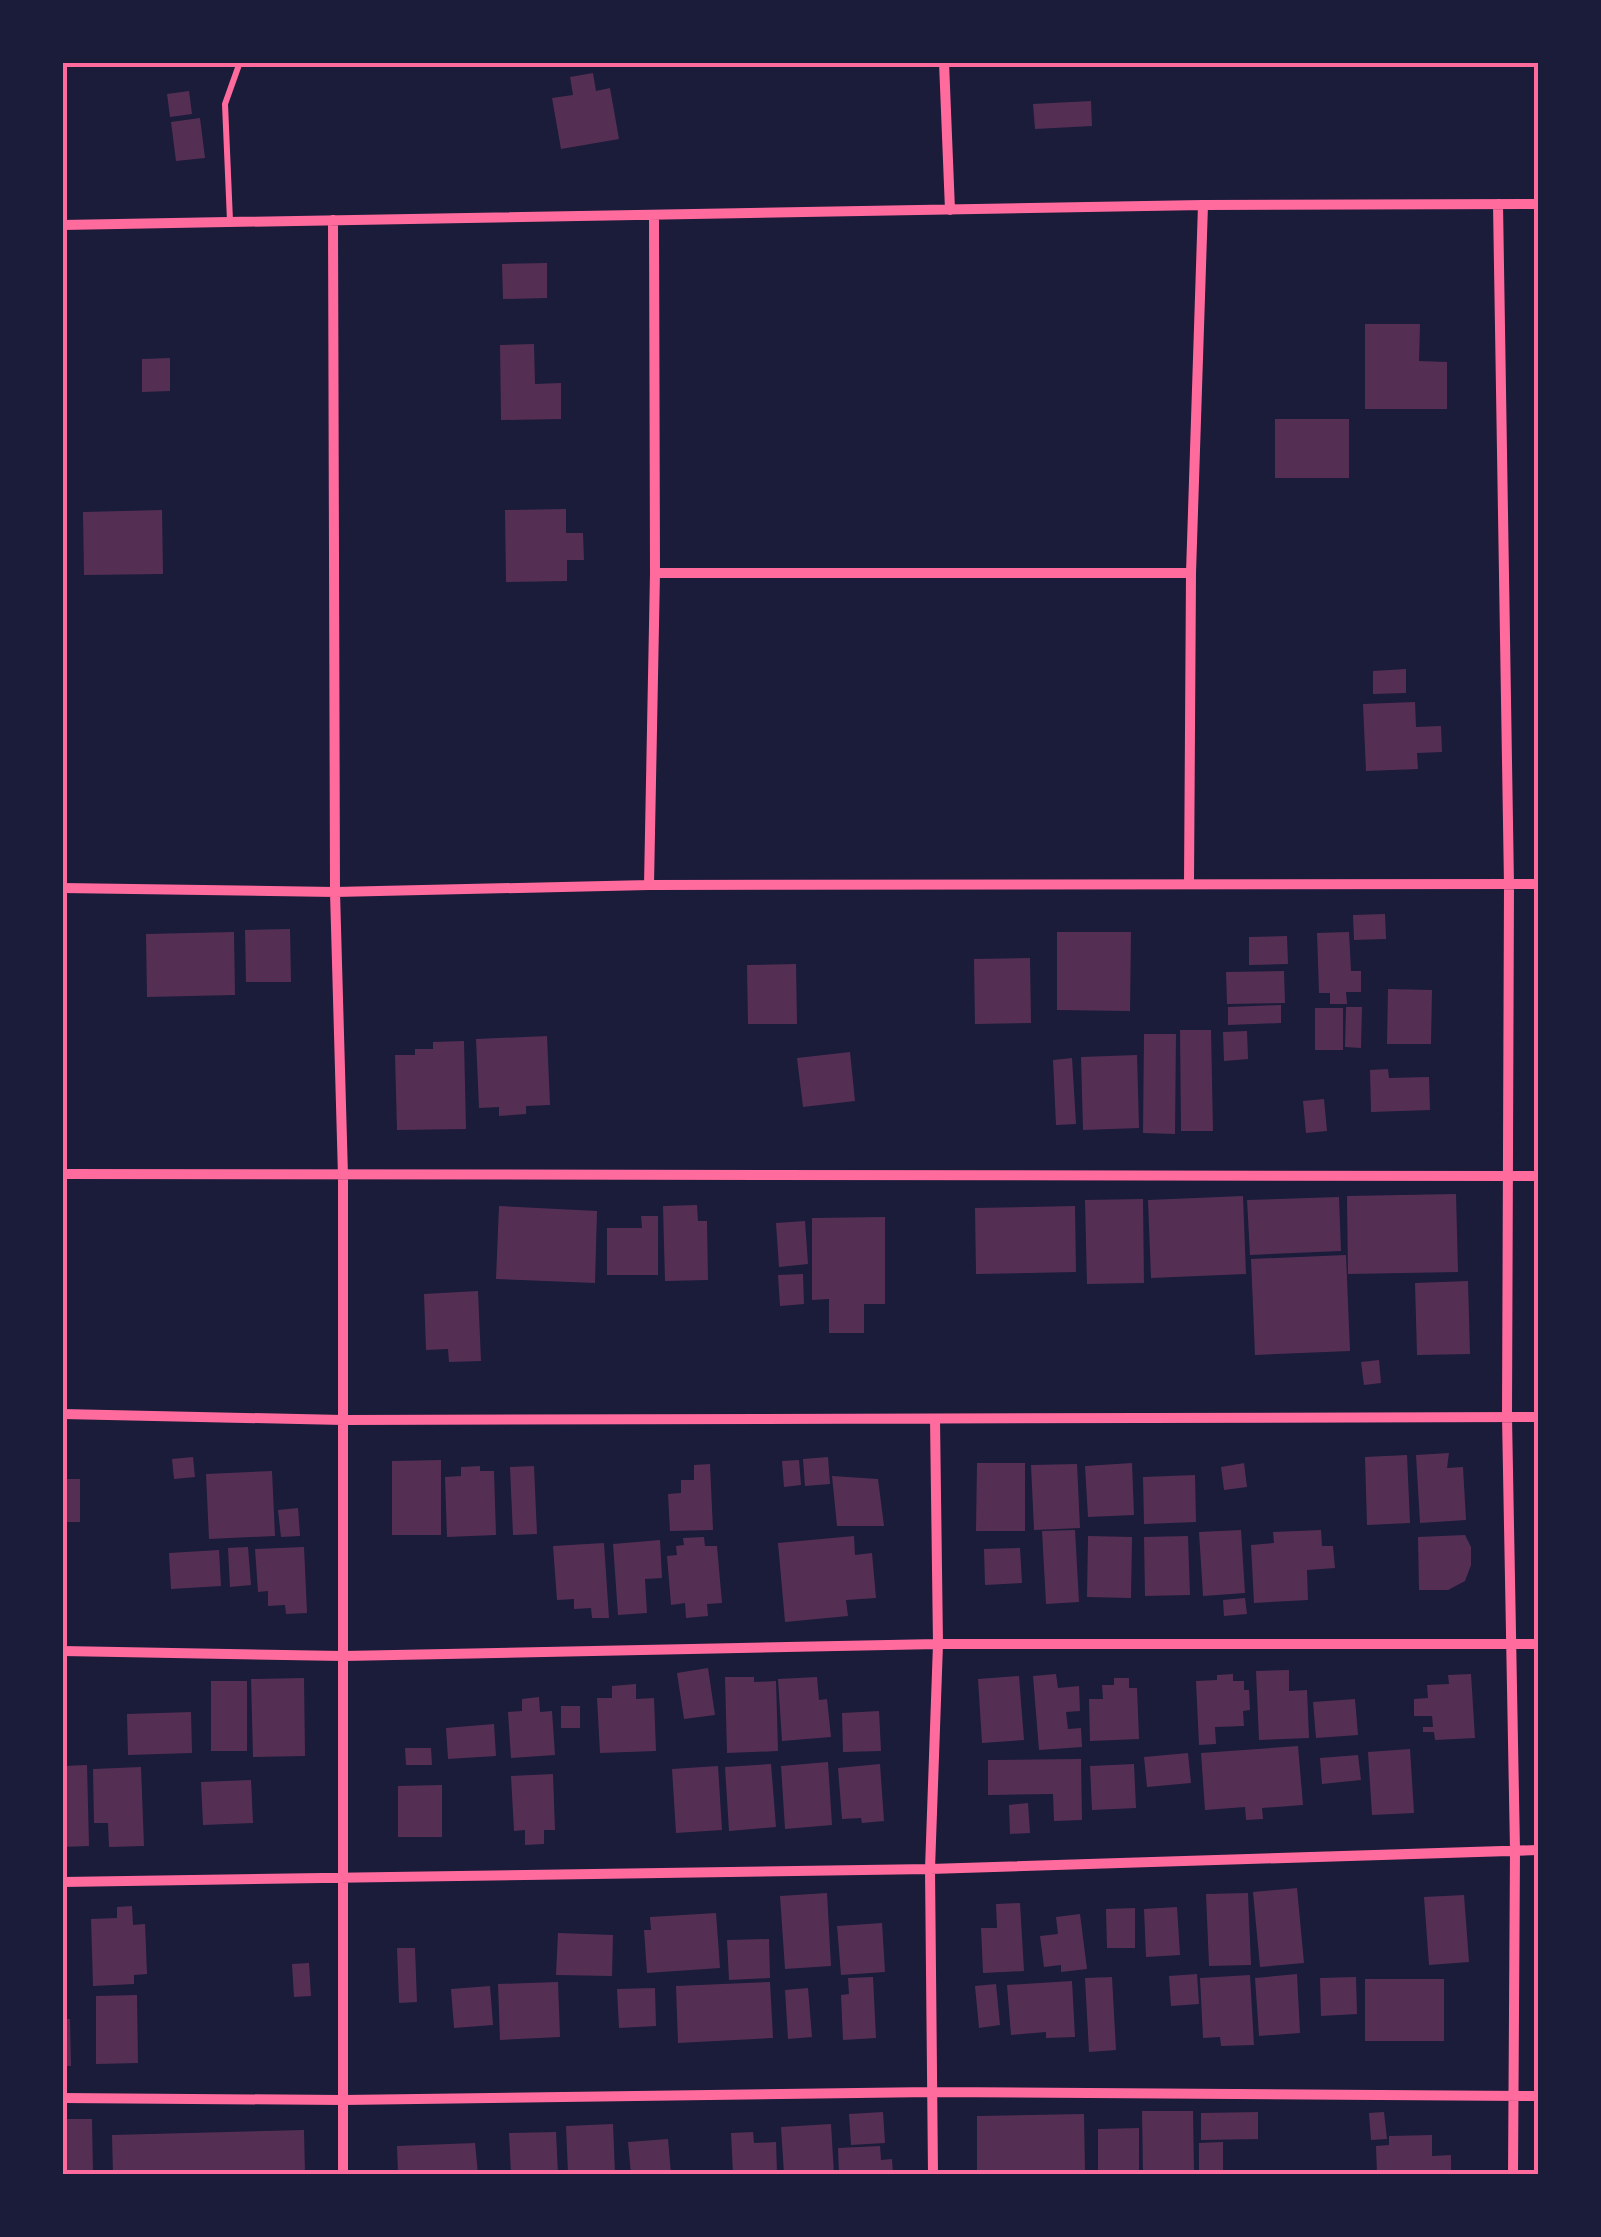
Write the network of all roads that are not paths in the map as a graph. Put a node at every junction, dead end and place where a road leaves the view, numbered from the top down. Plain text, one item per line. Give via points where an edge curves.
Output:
1 (240, 62) edge
2 (944, 62) edge
3 (1498, 204) junction
4 (1538, 204) edge
5 (1202, 205) junction
6 (950, 210) junction
7 (654, 216) junction
8 (332, 220) junction
9 (230, 222) junction
10 (62, 225) edge
11 (654, 573) junction
12 (1192, 573) junction
13 (1190, 883) junction
14 (1538, 884) edge
15 (649, 885) junction
16 (1509, 885) junction
17 (62, 888) edge
18 (335, 892) junction
19 (62, 1174) edge
20 (343, 1176) junction
21 (1506, 1176) junction
22 (1538, 1176) edge
23 (62, 1414) edge
24 (1538, 1416) edge
25 (1507, 1417) junction
26 (935, 1419) junction
27 (343, 1420) junction
28 (938, 1644) junction
29 (1512, 1644) junction
30 (1538, 1644) edge
31 (62, 1651) edge
32 (344, 1656) junction
33 (1515, 1850) junction
34 (1538, 1850) edge
35 (930, 1869) junction
36 (344, 1878) junction
37 (62, 1882) edge
38 (933, 2092) junction
39 (1538, 2096) edge
40 (1512, 2097) junction
41 (62, 2098) edge
42 (342, 2100) junction
43 (343, 2174) edge
44 (934, 2174) edge
45 (1514, 2174) edge

1 - 9 lane via 225,104
2 - 6 street
3 - 4 street
3 - 5 street
3 - 16 street
5 - 6 street
5 - 12 street
6 - 7 street
7 - 8 street
7 - 11 street
8 - 9 street
8 - 18 street
9 - 10 street
11 - 12 street
11 - 15 street
12 - 13 street
13 - 15 street
13 - 16 street
14 - 16 street
15 - 18 street
16 - 21 street
17 - 18 street
18 - 20 street
19 - 20 street
20 - 21 street
20 - 27 street
21 - 22 street
21 - 25 street
23 - 27 street
24 - 25 street
25 - 26 street
25 - 29 street
26 - 27 street
26 - 28 street
27 - 32 street
28 - 29 street
28 - 32 street
28 - 35 street
29 - 30 street
29 - 33 street
31 - 32 street
32 - 36 street
33 - 34 street
33 - 35 street
33 - 40 street
35 - 36 street
35 - 38 street
36 - 37 street
36 - 42 street
38 - 40 street
38 - 42 street
38 - 44 street
39 - 40 street
40 - 45 street
41 - 42 street
42 - 43 street

